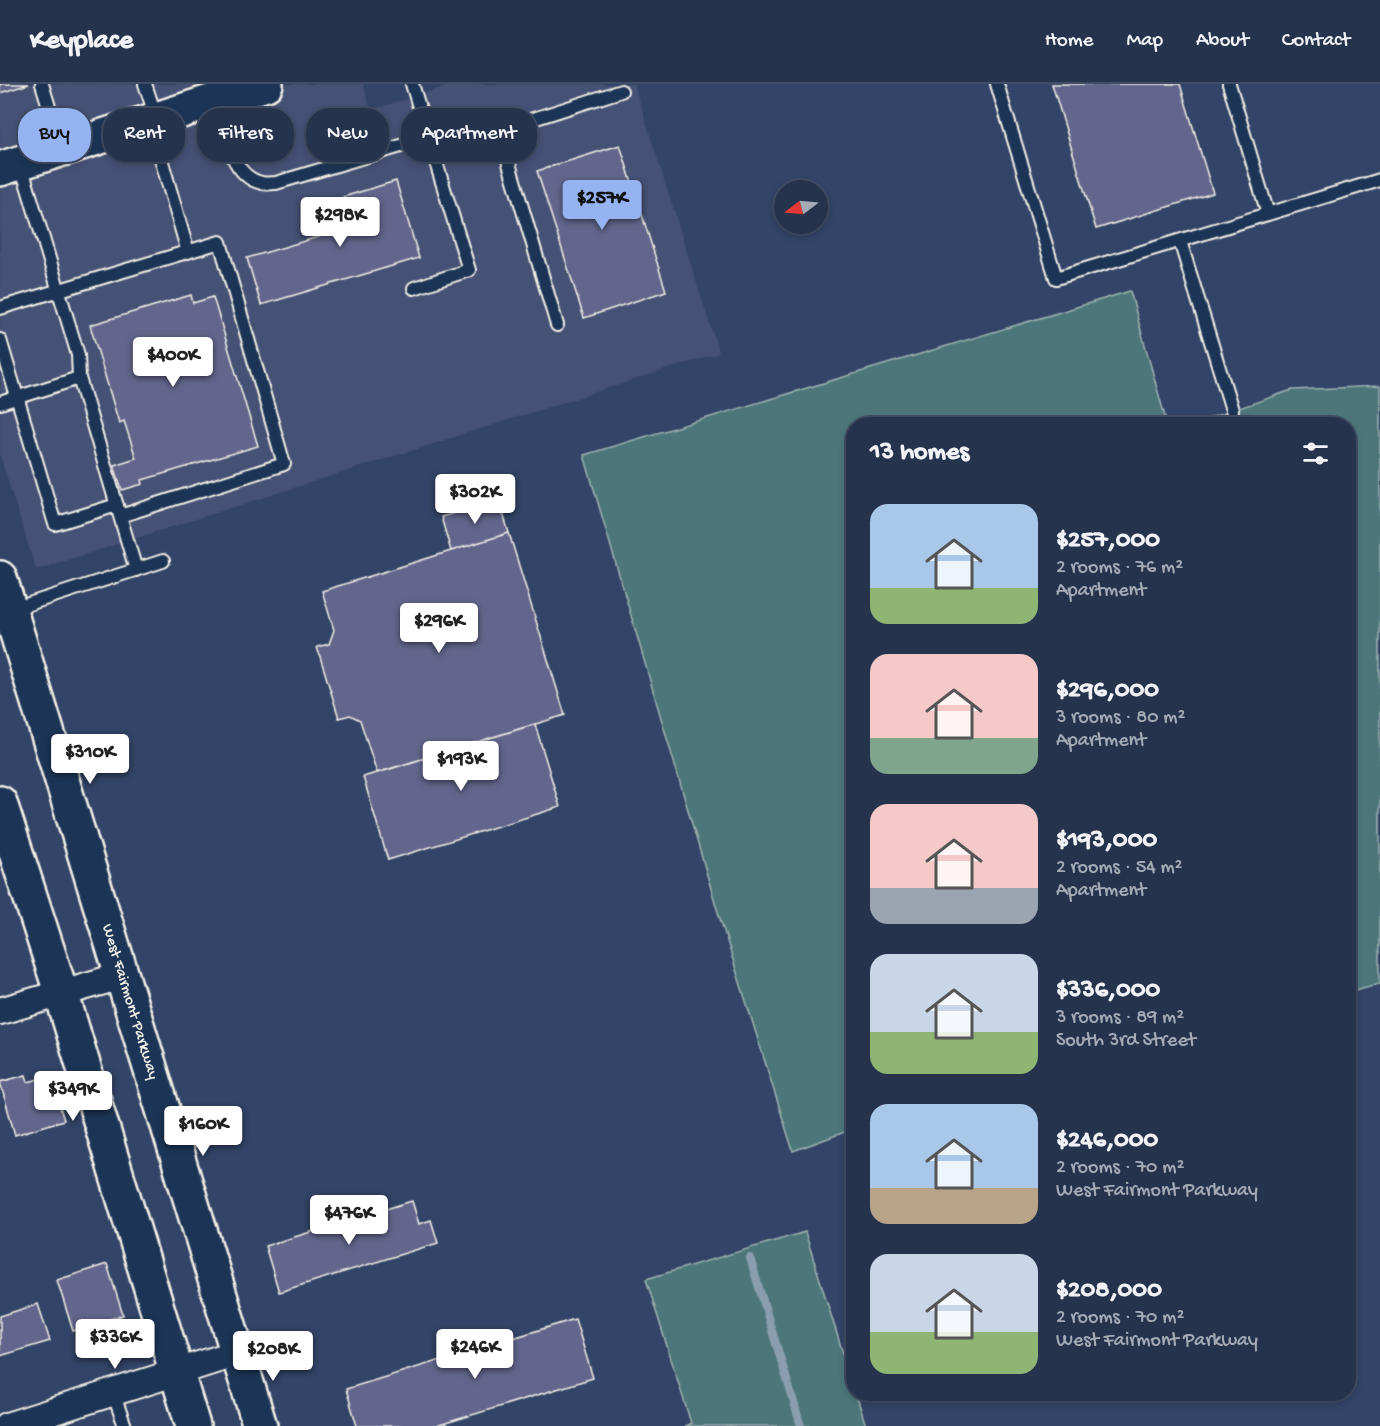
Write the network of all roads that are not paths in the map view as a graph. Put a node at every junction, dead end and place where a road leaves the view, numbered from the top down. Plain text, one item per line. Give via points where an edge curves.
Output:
1 (42, 84) edge
2 (145, 84) edge
3 (266, 84) edge
4 (412, 84) edge
5 (997, 84) edge
6 (1229, 84) edge
7 (621, 91) dead end
8 (216, 100) junction
9 (49, 108) edge
10 (150, 108) edge
11 (419, 108) edge
12 (185, 110) edge
13 (537, 118) edge
14 (401, 146) edge
15 (164, 162) edge
16 (436, 162) edge
17 (509, 162) edge
18 (10, 166) edge
19 (1380, 180) edge
20 (1268, 214) junction
21 (1180, 241) junction
22 (188, 252) junction
23 (414, 288) dead end
24 (59, 291) junction
25 (0, 308) edge
26 (557, 325) dead end
27 (0, 340) edge
28 (79, 378) junction
29 (17, 397) junction
30 (0, 403) edge
31 (1232, 410) dead end
32 (118, 511) junction
33 (163, 561) dead end
34 (136, 570) junction
35 (0, 578) edge
36 (5, 611) edge
37 (0, 803) edge
38 (121, 976) junction
39 (60, 993) junction
40 (0, 1011) edge
41 (237, 1353) junction
42 (177, 1374) junction
43 (113, 1393) junction
44 (7, 1426) edge
45 (125, 1426) edge
46 (193, 1426) edge
47 (260, 1426) edge

1 - 9 lane
2 - 10 lane
3 - 8 main road
4 - 11 lane
5 - 21 lane via 1056,278
6 - 20 lane
7 - 13 lane
8 - 12 main road
8 - 14 lane via 230,152 243,173 260,183 276,183
15 - 22 lane
16 - 23 lane via 469,270
17 - 26 lane
18 - 24 lane
19 - 20 lane
20 - 21 lane
21 - 31 lane
22 - 24 lane
22 - 32 lane via 220,242 284,464
24 - 25 lane
24 - 28 lane via 78,355
27 - 29 lane
28 - 29 lane
28 - 32 lane
29 - 30 lane
29 - 32 lane via 55,524
32 - 34 lane
33 - 34 lane
34 - 36 lane
35 - 36 main road, West Fairmont Parkway
36 - 38 main road, West Fairmont Parkway
37 - 39 main road
38 - 39 street
38 - 41 main road, West Fairmont Parkway
39 - 40 street
39 - 42 main road
41 - 42 street
41 - 47 main road, West Fairmont Parkway
42 - 43 street
42 - 46 main road
43 - 44 street
43 - 45 lane

